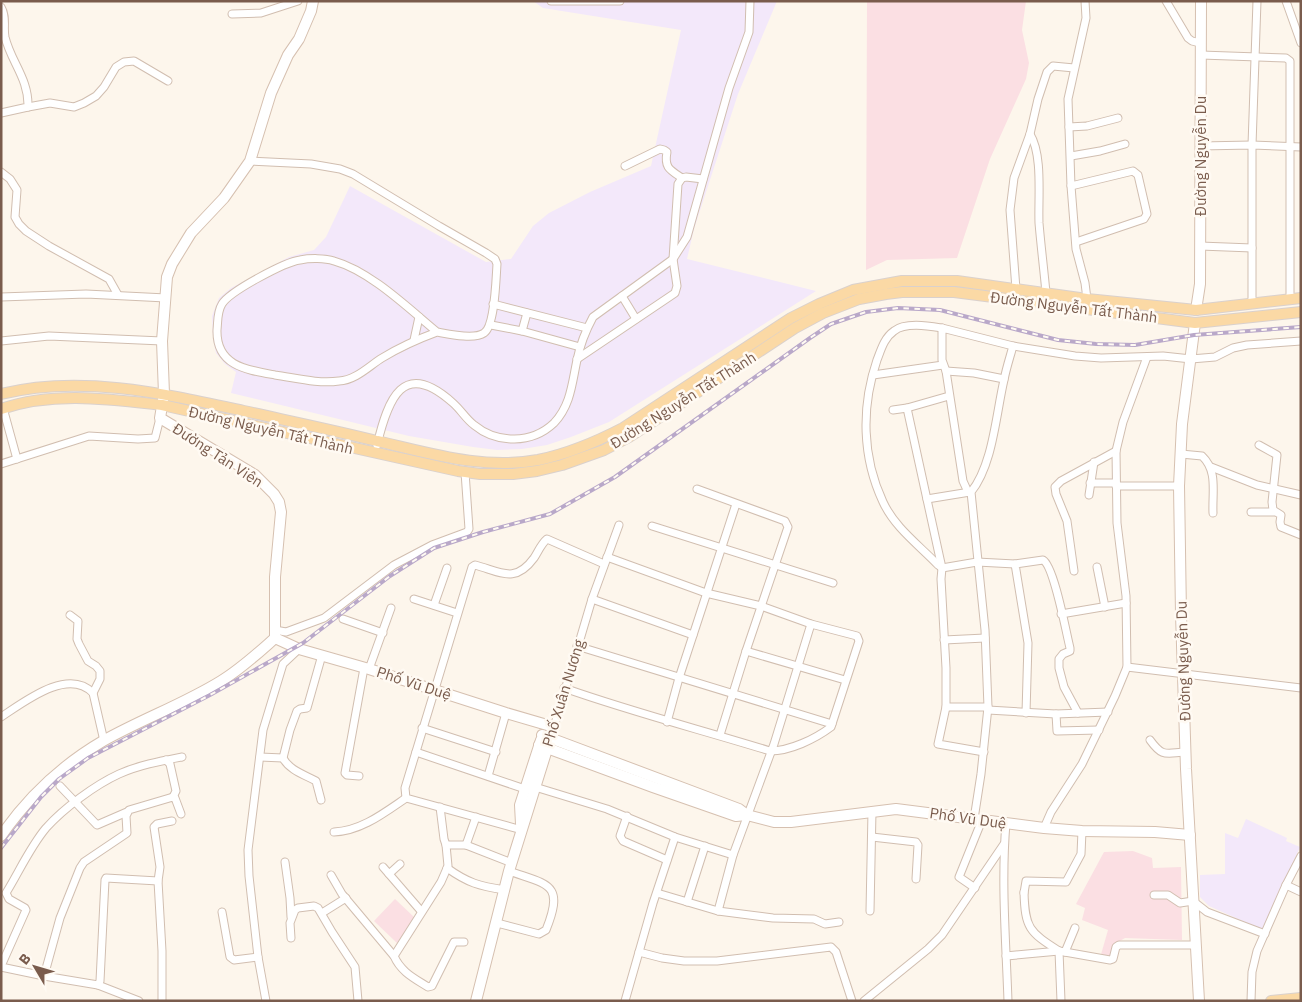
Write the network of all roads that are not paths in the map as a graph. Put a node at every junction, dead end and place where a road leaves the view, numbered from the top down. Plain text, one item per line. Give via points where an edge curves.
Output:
1 (298, 1) edge
2 (313, 1) edge
3 (551, 1) edge
4 (620, 1) edge
5 (750, 1) edge
6 (1085, 1) edge
7 (1166, 1) edge
8 (1202, 1) edge
9 (1257, 1) edge
10 (1286, 1) edge
11 (1, 7) edge
12 (232, 14) dead end
13 (1200, 42) junction
14 (1301, 42) edge
15 (1201, 55) junction
16 (1255, 56) junction
17 (1074, 68) junction
18 (168, 81) dead end
19 (28, 107) junction
20 (1, 113) edge
21 (1118, 118) dead end
22 (1069, 127) junction
23 (1030, 134) junction
24 (1125, 144) dead end
25 (1252, 145) junction
26 (1200, 146) junction
27 (1291, 148) junction
28 (1301, 148) edge
29 (1070, 156) junction
30 (250, 161) junction
31 (625, 166) dead end
32 (1, 172) edge
33 (682, 178) junction
34 (703, 179) junction
35 (1071, 186) junction
36 (1076, 242) junction
37 (1200, 246) junction
38 (1252, 248) junction
39 (673, 259) junction
40 (1016, 289) junction
41 (1046, 293) junction
42 (118, 295) junction
43 (622, 296) junction
44 (1, 297) edge
45 (166, 298) junction
46 (1294, 299) edge
47 (493, 304) junction
48 (1087, 304) junction
49 (1252, 304) junction
50 (1196, 310) junction
51 (1296, 312) edge
52 (527, 313) junction
53 (419, 317) junction
54 (636, 319) junction
55 (1195, 323) junction
56 (491, 324) junction
57 (587, 328) junction
58 (942, 328) junction
59 (522, 331) junction
60 (437, 332) junction
61 (1, 340) edge
62 (414, 340) junction
63 (162, 341) junction
64 (1301, 341) edge
65 (1013, 346) junction
66 (580, 347) junction
67 (1147, 357) junction
68 (1191, 358) junction
69 (577, 359) junction
70 (944, 368) junction
71 (873, 375) junction
72 (1004, 379) junction
73 (1, 394) edge
74 (164, 394) junction
75 (950, 396) junction
76 (162, 405) junction
77 (906, 408) junction
78 (2, 409) edge
79 (893, 410) dead end
80 (160, 418) junction
81 (378, 441) junction
82 (602, 444) junction
83 (1260, 445) dead end
84 (1116, 451) junction
85 (375, 453) junction
86 (1181, 454) junction
87 (17, 459) junction
88 (1094, 462) junction
89 (1, 464) edge
90 (1211, 467) junction
91 (465, 472) junction
92 (1090, 483) junction
93 (1116, 484) junction
94 (1179, 486) junction
95 (697, 489) dead end
96 (1273, 490) junction
97 (969, 492) junction
98 (1089, 495) dead end
99 (1301, 495) edge
100 (927, 499) junction
101 (736, 504) junction
102 (1251, 512) dead end
103 (1274, 512) junction
104 (1213, 513) dead end
105 (619, 526) dead end
106 (652, 526) dead end
107 (1301, 535) edge
108 (722, 547) junction
109 (605, 561) junction
110 (977, 562) junction
111 (1014, 564) junction
112 (774, 565) junction
113 (1097, 567) dead end
114 (447, 568) dead end
115 (942, 568) junction
116 (1074, 571) dead end
117 (833, 584) dead end
118 (706, 593) junction
119 (414, 599) dead end
120 (592, 599) junction
121 (1126, 603) junction
122 (434, 605) junction
123 (761, 606) junction
124 (1105, 607) junction
125 (391, 608) dead end
126 (457, 613) junction
127 (1061, 614) junction
128 (70, 615) dead end
129 (343, 619) dead end
130 (811, 624) junction
131 (383, 633) junction
132 (275, 634) junction
133 (693, 634) junction
134 (985, 638) junction
135 (944, 640) junction
136 (577, 646) junction
137 (299, 649) junction
138 (746, 651) junction
139 (322, 655) junction
140 (797, 666) junction
141 (1128, 667) junction
142 (367, 668) junction
143 (1183, 674) junction
144 (679, 678) junction
145 (846, 680) junction
146 (564, 688) junction
147 (1301, 688) edge
148 (434, 690) junction
149 (92, 693) junction
150 (733, 694) junction
151 (946, 707) junction
152 (784, 709) junction
153 (988, 709) junction
154 (1108, 712) junction
155 (506, 713) junction
156 (1026, 713) junction
157 (1078, 713) junction
158 (1056, 714) junction
159 (1, 717) edge
160 (667, 722) junction
161 (832, 724) junction
162 (550, 725) junction
163 (422, 728) junction
164 (1098, 730) junction
165 (720, 735) junction
166 (1150, 740) dead end
167 (104, 741) junction
168 (545, 742) junction
169 (770, 751) junction
170 (416, 752) junction
171 (496, 752) junction
172 (984, 752) junction
173 (1186, 752) junction
174 (182, 757) dead end
175 (260, 757) junction
176 (283, 758) junction
177 (166, 760) junction
178 (359, 776) dead end
179 (488, 776) junction
180 (60, 786) dead end
181 (530, 788) junction
182 (173, 797) junction
183 (406, 798) junction
184 (321, 800) dead end
185 (75, 802) junction
186 (440, 807) junction
187 (872, 811) junction
188 (127, 812) junction
189 (181, 814) dead end
190 (747, 815) junction
191 (627, 816) junction
192 (476, 817) junction
193 (172, 820) dead end
194 (978, 820) junction
195 (1006, 823) junction
196 (1044, 828) junction
197 (522, 830) junction
198 (1082, 831) junction
199 (334, 832) dead end
200 (1190, 835) junction
201 (1, 836) edge
202 (675, 837) junction
203 (872, 837) junction
204 (1004, 844) junction
205 (446, 845) junction
206 (466, 846) junction
207 (705, 846) junction
208 (733, 855) junction
209 (1301, 856) edge
210 (667, 860) junction
211 (285, 862) dead end
212 (400, 864) dead end
213 (383, 867) dead end
214 (510, 867) junction
215 (447, 868) junction
216 (389, 874) junction
217 (331, 875) dead end
218 (916, 879) dead end
219 (158, 881) junction
220 (1286, 885) junction
221 (975, 888) junction
222 (505, 890) junction
223 (1301, 892) edge
224 (657, 893) junction
225 (1154, 895) dead end
226 (346, 898) junction
227 (687, 902) junction
228 (1193, 902) junction
229 (421, 911) junction
230 (718, 911) junction
231 (870, 911) dead end
232 (222, 912) dead end
233 (322, 913) junction
234 (292, 919) junction
235 (839, 922) dead end
236 (497, 923) junction
237 (1075, 928) dead end
238 (1265, 934) junction
239 (291, 938) dead end
240 (464, 942) dead end
241 (1196, 945) junction
242 (639, 952) junction
243 (1062, 952) junction
244 (258, 956) junction
245 (394, 956) junction
246 (1006, 956) junction
247 (1, 966) edge
248 (44, 976) junction
249 (98, 986) junction
250 (1301, 998) edge
251 (1199, 999) edge
252 (139, 1001) edge
253 (162, 1001) edge
254 (266, 1001) edge
255 (358, 1001) edge
256 (476, 1001) edge
257 (625, 1001) edge
258 (852, 1001) edge
259 (864, 1001) edge
260 (1008, 1001) edge
261 (1061, 1001) edge
262 (1251, 1001) edge
263 (1271, 1001) edge

1 - 12 street via 261,12
2 - 30 street, Đường Tản Viên via 300,39 288,55 269,97
3 - 4 street
5 - 34 street via 749,32 728,88
6 - 17 street via 1086,18
7 - 13 street via 1188,38 1192,42
8 - 13 street, Đường Nguyễn Du
9 - 16 street
10 - 14 street
11 - 19 street via 5,15 5,38 29,94
13 - 15 street, Đường Nguyễn Du
15 - 16 street
15 - 26 street, Đường Nguyễn Du
16 - 25 street
16 - 27 street via 1290,61
17 - 22 street via 1069,89
17 - 23 street via 1049,68
18 - 19 street via 134,61 124,62 116,67 96,96 74,107 50,103
19 - 20 street
21 - 22 street
22 - 29 street
23 - 40 street via 1014,178 1010,210
23 - 41 street via 1037,160
24 - 29 street
25 - 26 street
25 - 27 street
25 - 38 street
26 - 37 street, Đường Nguyễn Du
27 - 28 street
27 - 46 street
29 - 35 street
30 - 45 street, Đường Tản Viên via 177,254 167,276
30 - 47 street via 311,164 353,174 495,259
31 - 33 street via 660,149 667,152 667,166
32 - 42 street via 17,190 15,217 18,224 108,280
33 - 34 street
33 - 39 street via 678,184
34 - 39 street via 687,237
35 - 36 street
35 - 36 street via 1133,171 1138,175 1147,214 1144,218
36 - 48 street
37 - 38 street
37 - 50 street, Đường Nguyễn Du
38 - 49 street
39 - 43 street
39 - 54 street via 675,292
40 - 41 main road, Đường Nguyễn Tất Thành
40 - 82 main road, Đường Nguyễn Tất Thành via 936,280 893,282 853,290 791,318
41 - 48 main road, Đường Nguyễn Tất Thành
42 - 44 street
42 - 45 street
43 - 54 street
43 - 57 street via 593,318
45 - 63 street, Đường Tản Viên
46 - 49 main road, Đường Nguyễn Tất Thành
46 - 51 main road
47 - 52 street
47 - 56 street
48 - 50 main road, Đường Nguyễn Tất Thành
48 - 55 main road, Đường Nguyễn Tất Thành
48 - 82 main road, Đường Nguyễn Tất Thành via 954,292 902,292 859,299 795,328 629,437
49 - 50 main road, Đường Nguyễn Tất Thành
51 - 55 main road, Đường Nguyễn Tất Thành
52 - 57 street
52 - 59 street
53 - 60 street
53 - 62 street
53 - 62 street via 370,278 351,266 332,260 301,260 283,265 232,293 222,303 218,315 217,338 220,349 229,360 248,370 311,381 339,382 352,378
54 - 69 street
55 - 68 street, Đường Nguyễn Du
56 - 59 street
56 - 60 street via 484,333 473,336
57 - 66 street
58 - 65 street
58 - 70 street
58 - 71 street via 925,325 894,330 884,341
59 - 66 street
60 - 62 street
61 - 63 street via 62,336
63 - 74 street, Đường Tản Viên
64 - 68 street via 1247,345 1215,357
65 - 67 street via 1075,356
65 - 72 street
66 - 69 street
67 - 68 street
67 - 84 street
68 - 86 street, Đường Nguyễn Du
69 - 81 street via 574,385 565,408 543,432 510,440 493,436 475,426 453,402 432,388 414,384 402,388 392,400
70 - 71 street
70 - 72 street
70 - 75 street
71 - 115 street via 865,423 877,489 900,528
72 - 97 street via 986,462 977,484
73 - 74 main road, Đường Nguyễn Tất Thành via 63,386
74 - 76 street, Đường Tản Viên
74 - 81 main road, Đường Nguyễn Tất Thành
75 - 77 street
75 - 97 street via 963,481
76 - 78 main road, Đường Nguyễn Tất Thành via 64,398
76 - 80 street, Đường Tản Viên
76 - 85 main road, Đường Nguyễn Tất Thành
77 - 79 street
77 - 100 street
78 - 87 street
80 - 87 street via 155,438 92,435
80 - 132 street, Đường Tản Viên via 255,475 279,502
81 - 82 main road, Đường Nguyễn Tất Thành via 482,463 537,460
81 - 85 street
82 - 91 main road, Đường Nguyễn Tất Thành via 569,463 537,471 513,474
83 - 96 street via 1277,455
84 - 88 street
84 - 93 street
85 - 91 main road, Đường Nguyễn Tất Thành
86 - 90 street via 1202,456
86 - 94 street, Đường Nguyễn Du
87 - 89 street
88 - 92 street
88 - 116 street via 1061,480 1054,490 1067,521
90 - 96 street
90 - 104 street
91 - 132 street via 467,532 432,545 394,565 324,618
92 - 93 street
92 - 98 street
93 - 94 street
93 - 121 street
94 - 143 street, Đường Nguyễn Du
95 - 101 street
96 - 99 street
96 - 103 street
97 - 100 street
97 - 110 street
100 - 115 street
101 - 108 street
101 - 112 street via 787,523
102 - 103 street
103 - 107 street via 1281,515 1281,527
105 - 109 street, Phố Xuân Nương
106 - 108 street
108 - 112 street
108 - 118 street
109 - 118 street
109 - 120 street, Phố Xuân Nương
109 - 126 street via 547,538 519,573 506,574 472,566
110 - 111 street
110 - 115 street
110 - 134 street
111 - 127 street via 1046,562
111 - 156 street via 1028,643
112 - 117 street
112 - 123 street
113 - 124 street
114 - 122 street
115 - 135 street
118 - 123 street
118 - 133 street
119 - 122 street
120 - 133 street
120 - 136 street, Phố Xuân Nương
121 - 124 street
121 - 141 street
122 - 126 street
123 - 130 street
123 - 138 street
124 - 127 street
125 - 131 street
126 - 148 street
127 - 157 street via 1070,651 1060,657 1059,668 1064,687
128 - 149 street via 78,621 77,639 86,658 100,671 100,679
129 - 131 street
130 - 140 street
130 - 145 street via 859,638
131 - 142 street
132 - 137 street, Phố Vũ Duệ
132 - 167 street via 219,682
133 - 144 street
134 - 135 street
134 - 153 street
135 - 151 street
136 - 144 street
136 - 146 street, Phố Xuân Nương
137 - 139 street, Phố Vũ Duệ
137 - 175 street via 283,664 266,716
138 - 140 street
138 - 150 street
139 - 142 street, Phố Vũ Duệ
139 - 176 street via 307,708 297,711
140 - 145 street
140 - 152 street
141 - 143 street
141 - 154 street
142 - 148 street, Phố Vũ Duệ
142 - 178 street via 345,773
143 - 147 street
143 - 173 street, Đường Nguyễn Du
144 - 150 street
144 - 160 street
145 - 161 street
146 - 160 street
146 - 162 street, Phố Xuân Nương
148 - 155 street, Phố Vũ Duệ
148 - 163 street
149 - 159 street via 81,685 60,684
149 - 167 street
150 - 152 street
150 - 165 street
151 - 153 street
151 - 172 street via 938,744
152 - 161 street
152 - 169 street
153 - 156 street
153 - 172 street
154 - 157 street
154 - 164 street
155 - 162 street, Phố Vũ Duệ
155 - 171 street
156 - 158 street
157 - 158 street
158 - 164 street via 1057,732
160 - 165 street
161 - 169 street via 798,745
162 - 168 street, Phố Xuân Nương
163 - 170 street
163 - 171 street
164 - 196 street
165 - 169 street
166 - 173 street via 1160,752
167 - 201 street via 48,780
168 - 181 street, Phố Xuân Nương
168 - 190 street, Phố Vũ Duệ via 738,809
169 - 190 street
170 - 179 street
170 - 183 street via 405,788
171 - 179 street
172 - 194 street
173 - 200 street, Đường Nguyễn Du
174 - 177 street
175 - 176 street
175 - 244 street via 248,850
176 - 184 street via 303,775 316,781
177 - 182 street via 170,764 176,791
177 - 185 street via 120,773
179 - 181 street
180 - 185 street
181 - 191 street
181 - 197 street, Phố Xuân Nương via 520,808
182 - 188 street
182 - 189 street
183 - 186 street
183 - 199 street via 371,821
185 - 188 street via 97,825
185 - 247 street via 46,828 6,893 9,899 26,910
186 - 192 street
186 - 205 street
187 - 190 street, Phố Vũ Duệ via 791,822 774,822
187 - 194 street, Phố Vũ Duệ via 921,811
187 - 203 street
188 - 248 street via 127,833 91,856 80,868 60,918
190 - 208 street
191 - 202 street
191 - 210 street via 620,836 623,841
192 - 197 street
192 - 206 street
193 - 219 street via 154,827 160,867
194 - 195 street, Phố Vũ Duệ
194 - 221 street via 959,877
195 - 196 street, Phố Vũ Duệ
195 - 204 street
196 - 198 street, Phố Vũ Duệ
197 - 214 street, Phố Xuân Nương
198 - 200 street, Phố Vũ Duệ
198 - 243 street via 1081,854 1066,882 1026,881 1024,893 1027,924 1036,937
200 - 228 street, Đường Nguyễn Du
202 - 207 street
202 - 210 street
203 - 218 street via 916,842
203 - 231 street
204 - 221 street
204 - 246 street
205 - 206 street
205 - 215 street
206 - 214 street
207 - 208 street
207 - 227 street
208 - 230 street
209 - 220 street
210 - 224 street
211 - 234 street
212 - 216 street
213 - 216 street
214 - 222 street, Phố Xuân Nương
214 - 236 street via 548,885 553,894 554,911 546,930 539,934
215 - 222 street via 479,886
215 - 229 street
216 - 229 street
217 - 226 street
219 - 249 street via 104,880
219 - 253 street
220 - 223 street
220 - 238 street
221 - 259 street via 942,935
222 - 236 street, Phố Xuân Nương
224 - 227 street
224 - 242 street
225 - 228 street via 1168,895 1180,903
226 - 233 street
226 - 245 street
227 - 230 street
228 - 238 street via 1207,912
228 - 241 street, Đường Nguyễn Du
229 - 245 street
230 - 235 street via 814,919 825,924
232 - 244 street via 230,957 234,960
233 - 234 street via 316,906 298,908
233 - 255 street via 355,967
234 - 239 street
236 - 256 street, Phố Xuân Nương
237 - 243 street
238 - 262 street via 1254,962
240 - 245 street via 454,942 430,987 406,973
241 - 243 street via 1119,945 1110,960
241 - 251 street, Đường Nguyễn Du
242 - 257 street
242 - 258 street via 684,961 717,961 831,947 836,952
243 - 246 street
243 - 261 street
244 - 254 street
246 - 260 street
247 - 248 street
248 - 249 street
249 - 252 street
250 - 263 main road

